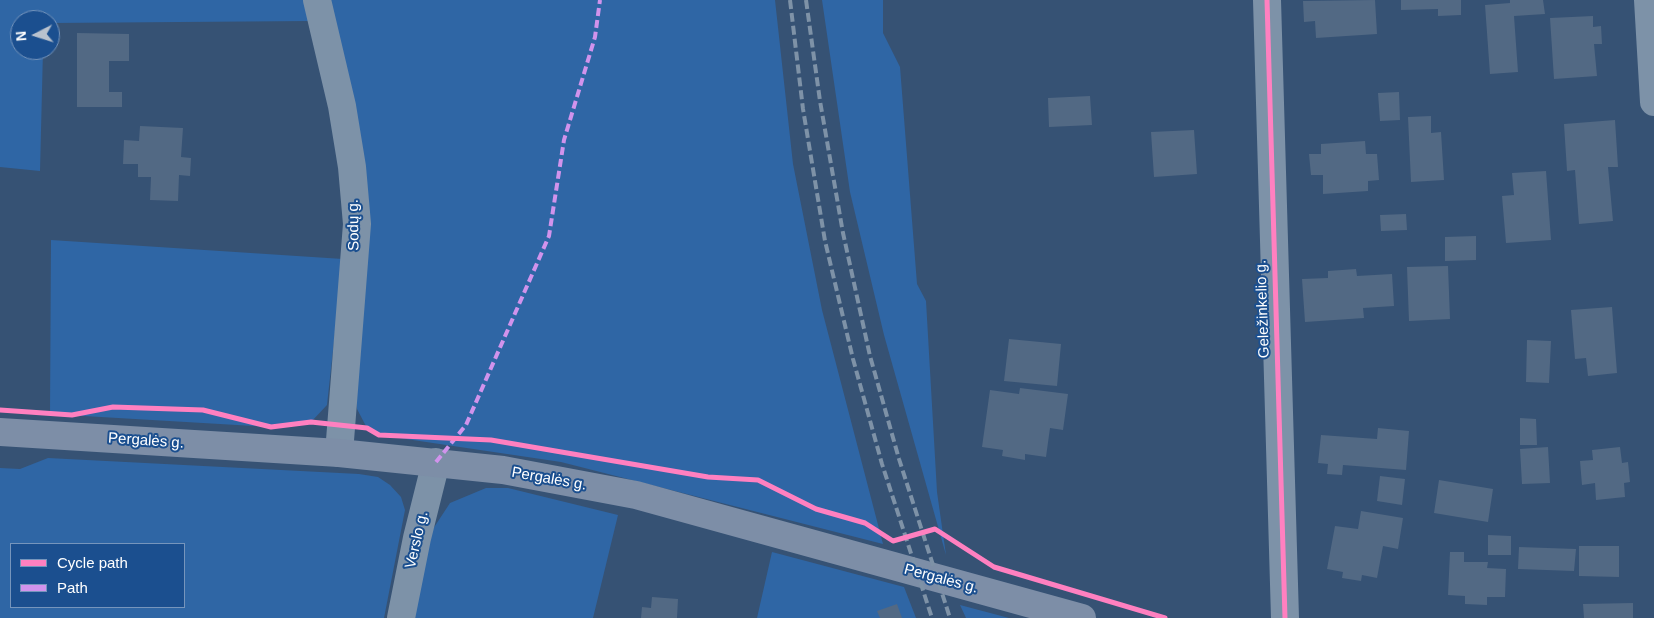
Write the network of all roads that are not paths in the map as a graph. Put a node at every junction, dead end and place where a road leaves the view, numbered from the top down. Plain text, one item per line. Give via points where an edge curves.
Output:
1 (317, 0) edge
2 (1266, 0) edge
3 (1648, 0) edge
4 (1654, 102) edge
5 (0, 432) edge
6 (339, 453) junction
7 (436, 462) junction
8 (401, 618) edge
9 (1082, 618) edge
10 (1285, 618) edge

1 - 6 street, Sodų g. via 342,106 357,224
2 - 10 street, Geležinkelio g.
3 - 4 street
5 - 6 main road, Pergalės g.
6 - 7 main road, Pergalės g.
7 - 8 street, Verslo g.
7 - 9 main road, Pergalės g. via 503,470 636,495

